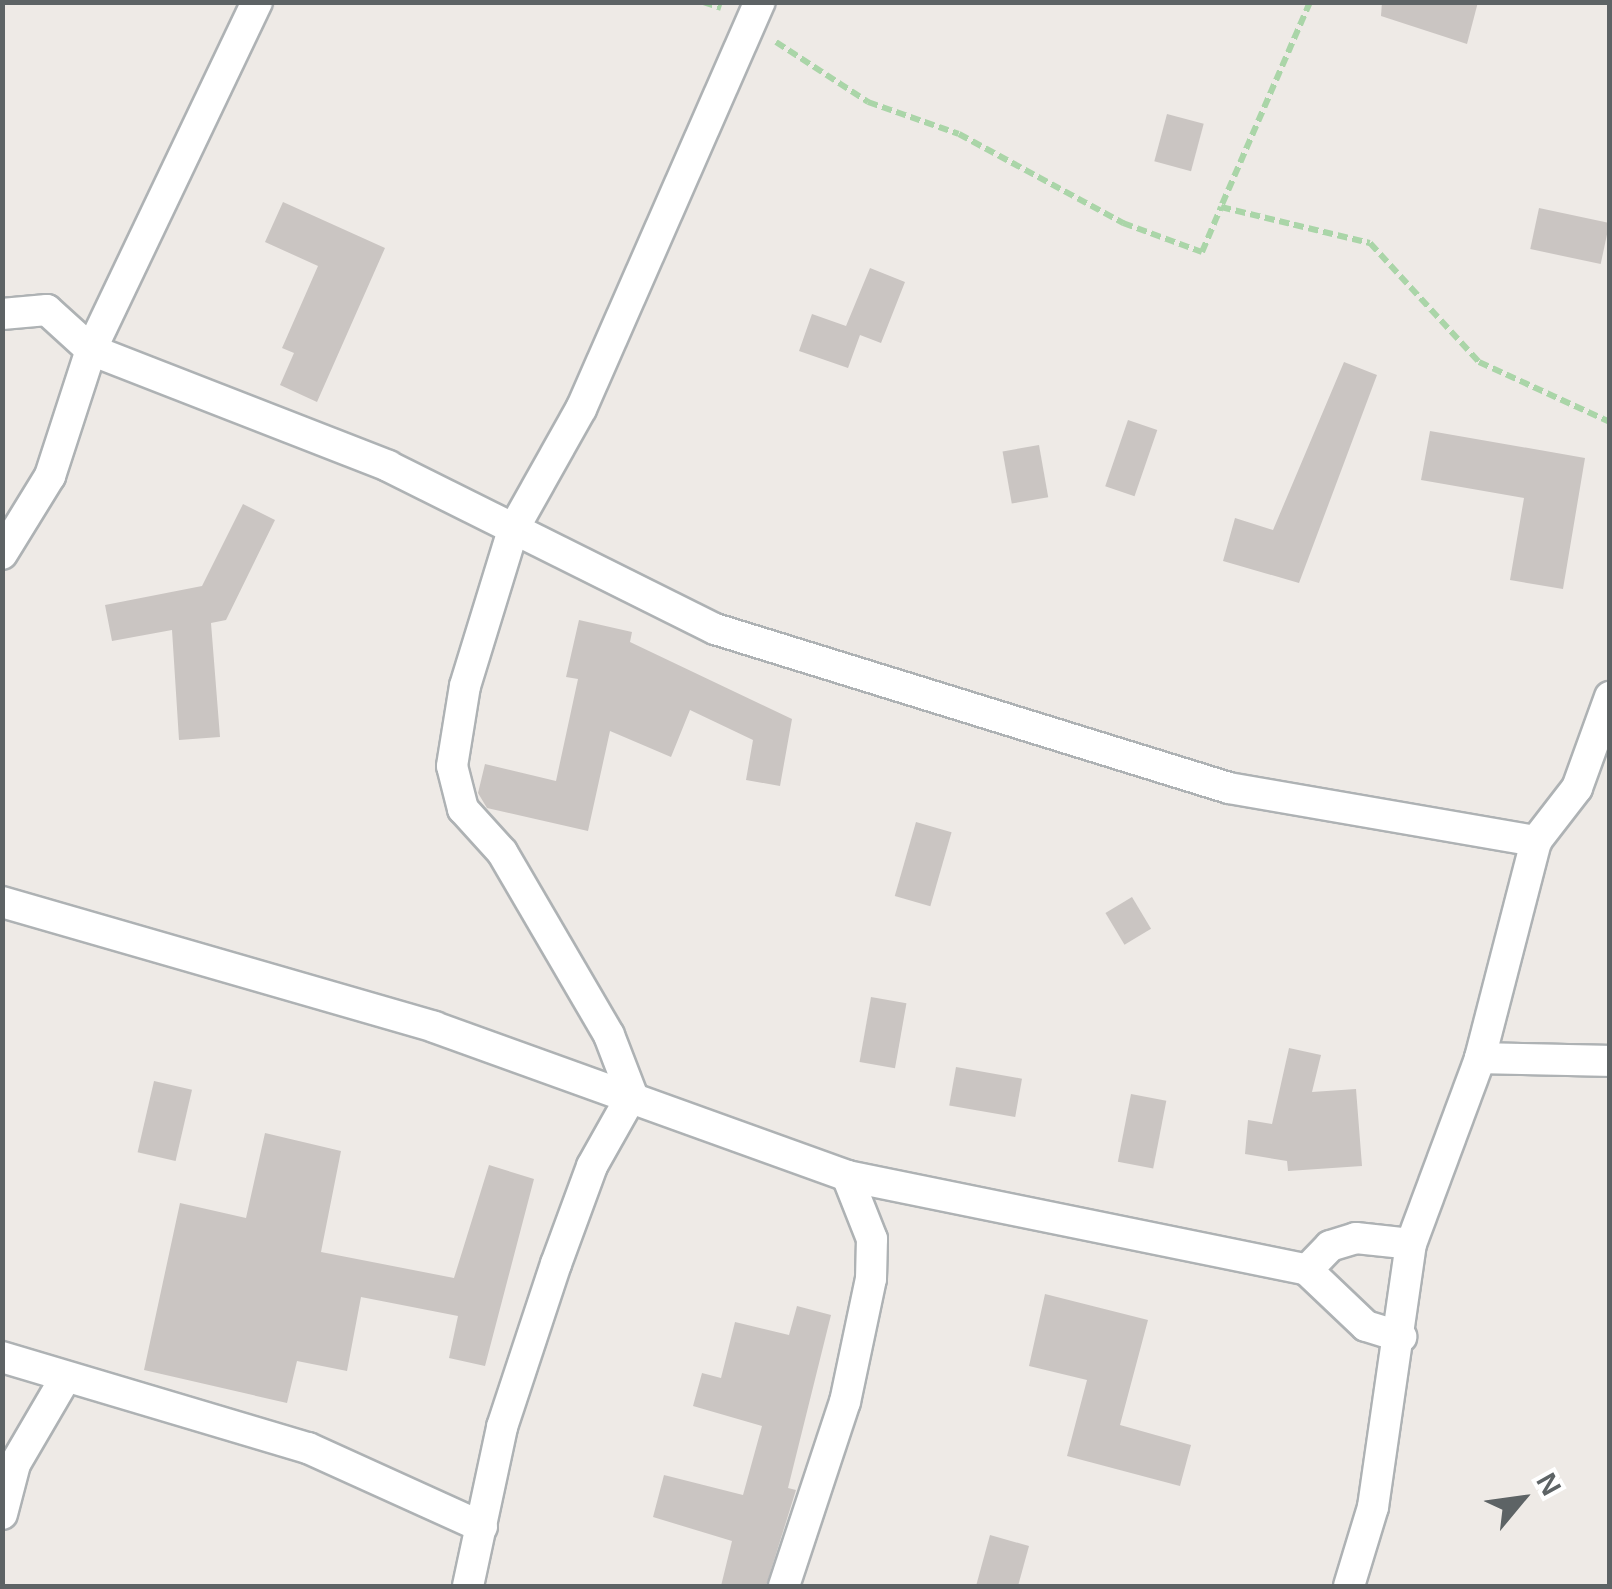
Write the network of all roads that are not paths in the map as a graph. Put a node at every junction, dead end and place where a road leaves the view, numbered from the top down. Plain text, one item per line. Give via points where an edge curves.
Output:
1 (256, 2) edge
2 (756, 10) edge
3 (2, 314) edge
4 (91, 350) junction
5 (513, 530) junction
6 (2, 554) edge
7 (1610, 697) edge
8 (1536, 841) junction
9 (2, 902) edge
10 (1480, 1058) junction
11 (1610, 1061) edge
12 (632, 1095) junction
13 (847, 1176) junction
14 (1411, 1244) junction
15 (1306, 1270) junction
16 (1401, 1338) junction
17 (2, 1357) edge
18 (64, 1380) junction
19 (2, 1514) edge
20 (482, 1527) junction
21 (468, 1586) edge
22 (784, 1586) edge
23 (1348, 1586) edge

1 - 4 street
2 - 5 street via 582,409
3 - 4 street via 46,310
4 - 5 street via 388,466
4 - 6 street via 50,476
5 - 8 street via 715,629 945,706 1230,788
5 - 12 street via 465,686 452,766 463,809 510,866 609,1035
7 - 8 street via 1577,788
8 - 10 street
9 - 12 street via 434,1027
10 - 11 street
10 - 14 street
12 - 13 street
12 - 20 street via 592,1166 556,1264 502,1427
13 - 15 street
13 - 22 street via 872,1239 872,1279 845,1402
14 - 15 street via 1356,1238
14 - 16 street
15 - 16 street via 1366,1326
16 - 23 street via 1373,1507
17 - 18 street
18 - 19 street via 15,1464
18 - 20 street via 308,1448
20 - 21 street

